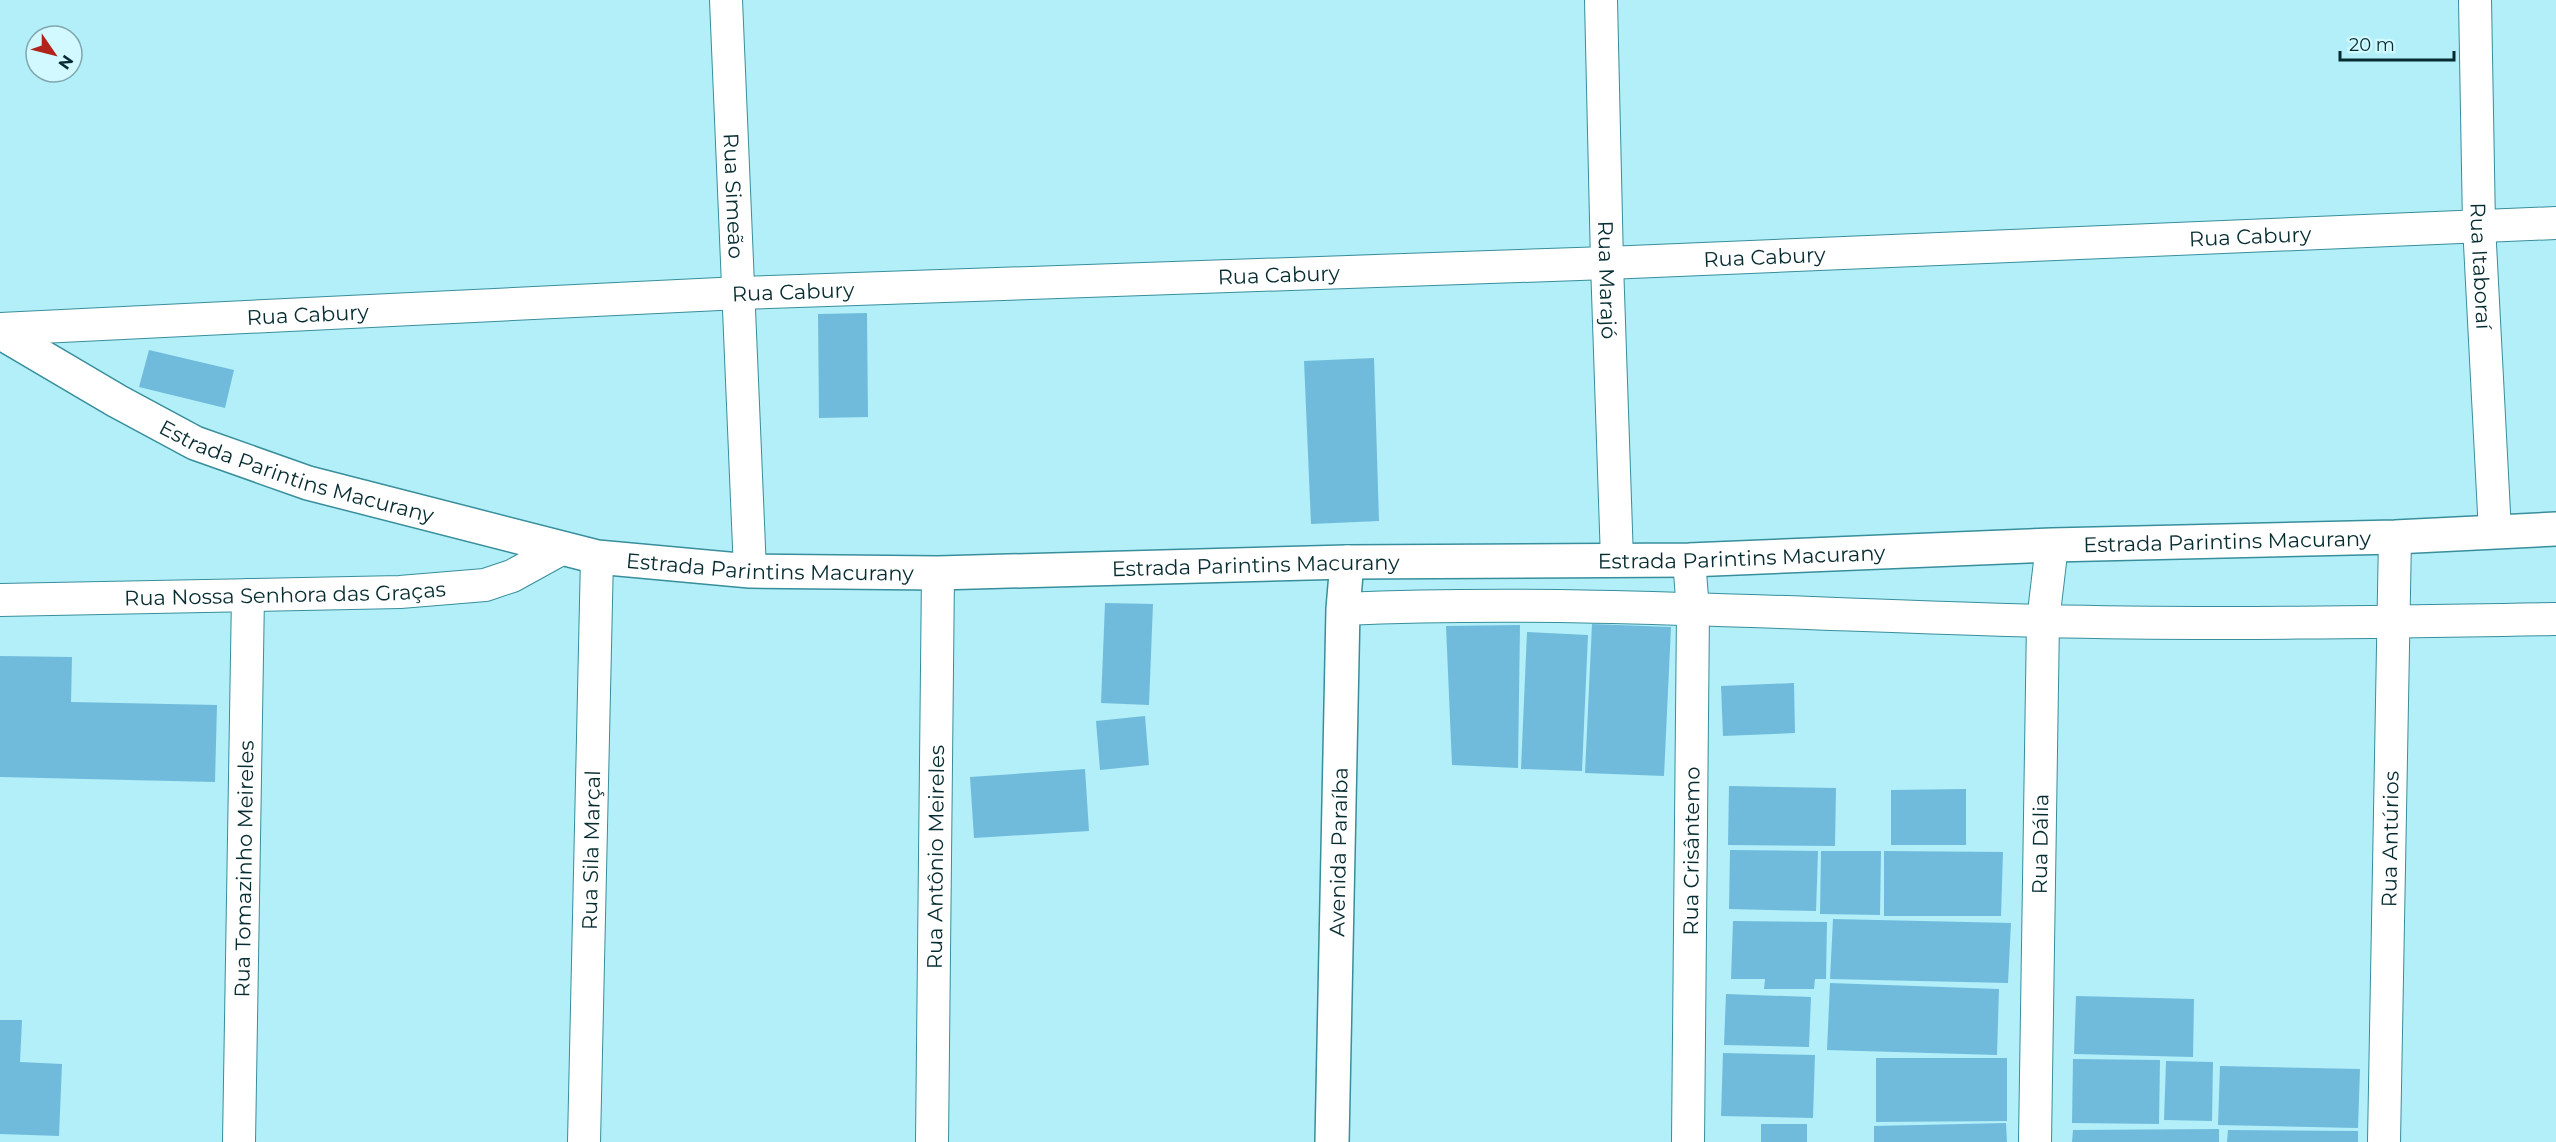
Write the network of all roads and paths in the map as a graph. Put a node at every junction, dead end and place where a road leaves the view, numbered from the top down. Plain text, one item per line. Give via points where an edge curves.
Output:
1 (726, 0) edge
2 (1601, 0) edge
3 (2475, 0) edge
4 (2556, 223) edge
5 (2479, 225) junction
6 (1607, 263) junction
7 (740, 293) junction
8 (0, 331) edge
9 (2556, 529) edge
10 (2495, 532) junction
11 (2395, 537) junction
12 (2052, 545) junction
13 (561, 549) junction
14 (597, 557) junction
15 (1617, 560) junction
16 (1689, 560) junction
17 (1347, 562) junction
18 (750, 572) junction
19 (938, 573) junction
20 (248, 595) junction
21 (0, 600) edge
22 (1343, 609) junction
23 (1693, 610) junction
24 (2554, 619) dead end
25 (2043, 621) junction
26 (2394, 622) junction
27 (239, 1142) edge
28 (584, 1142) edge
29 (932, 1142) edge
30 (1332, 1142) edge
31 (1688, 1142) edge
32 (2035, 1142) edge
33 (2384, 1142) edge

1 - 7 street, Rua Simeão
2 - 6 street, Rua Marajó
3 - 5 street, Rua Itaboraí
4 - 5 street, Rua Cabury
5 - 6 street, Rua Cabury
5 - 10 street, Rua Itaboraí
6 - 7 street, Rua Cabury
6 - 15 street, Rua Marajó
7 - 8 street, Rua Cabury
7 - 18 street, Rua Simeão
8 - 13 street, Estrada Parintins Macurany via 195,443 308,483
9 - 10 street, Estrada Parintins Macurany
10 - 11 street, Estrada Parintins Macurany
11 - 12 street, Estrada Parintins Macurany
11 - 26 street, Rua Antúrios
12 - 16 street, Estrada Parintins Macurany
12 - 25 street, Rua Dália
13 - 14 street, Estrada Parintins Macurany
13 - 20 street, Rua Nossa Senhora das Graças via 512,576 485,585 400,592
14 - 18 street, Estrada Parintins Macurany
14 - 28 street, Rua Sila Marçal
15 - 16 street, Estrada Parintins Macurany
15 - 17 street, Estrada Parintins Macurany
16 - 23 street, Rua Crisântemo
17 - 19 street, Estrada Parintins Macurany
17 - 22 street, Avenida Paraíba
18 - 19 street, Estrada Parintins Macurany
19 - 29 street, Rua Antônio Meireles
20 - 21 street, Rua Nossa Senhora das Graças
20 - 27 street, Rua Tomazinho Meireles
22 - 23 street, Estrada Parintins Macurany via 1436,605
22 - 30 street, Avenida Paraíba
23 - 25 street, Estrada Parintins Macurany
23 - 31 street, Rua Crisântemo
24 - 26 street, Estrada Parintins Macurany
25 - 26 street, Estrada Parintins Macurany
25 - 32 street, Rua Dália
26 - 33 street, Rua Antúrios

